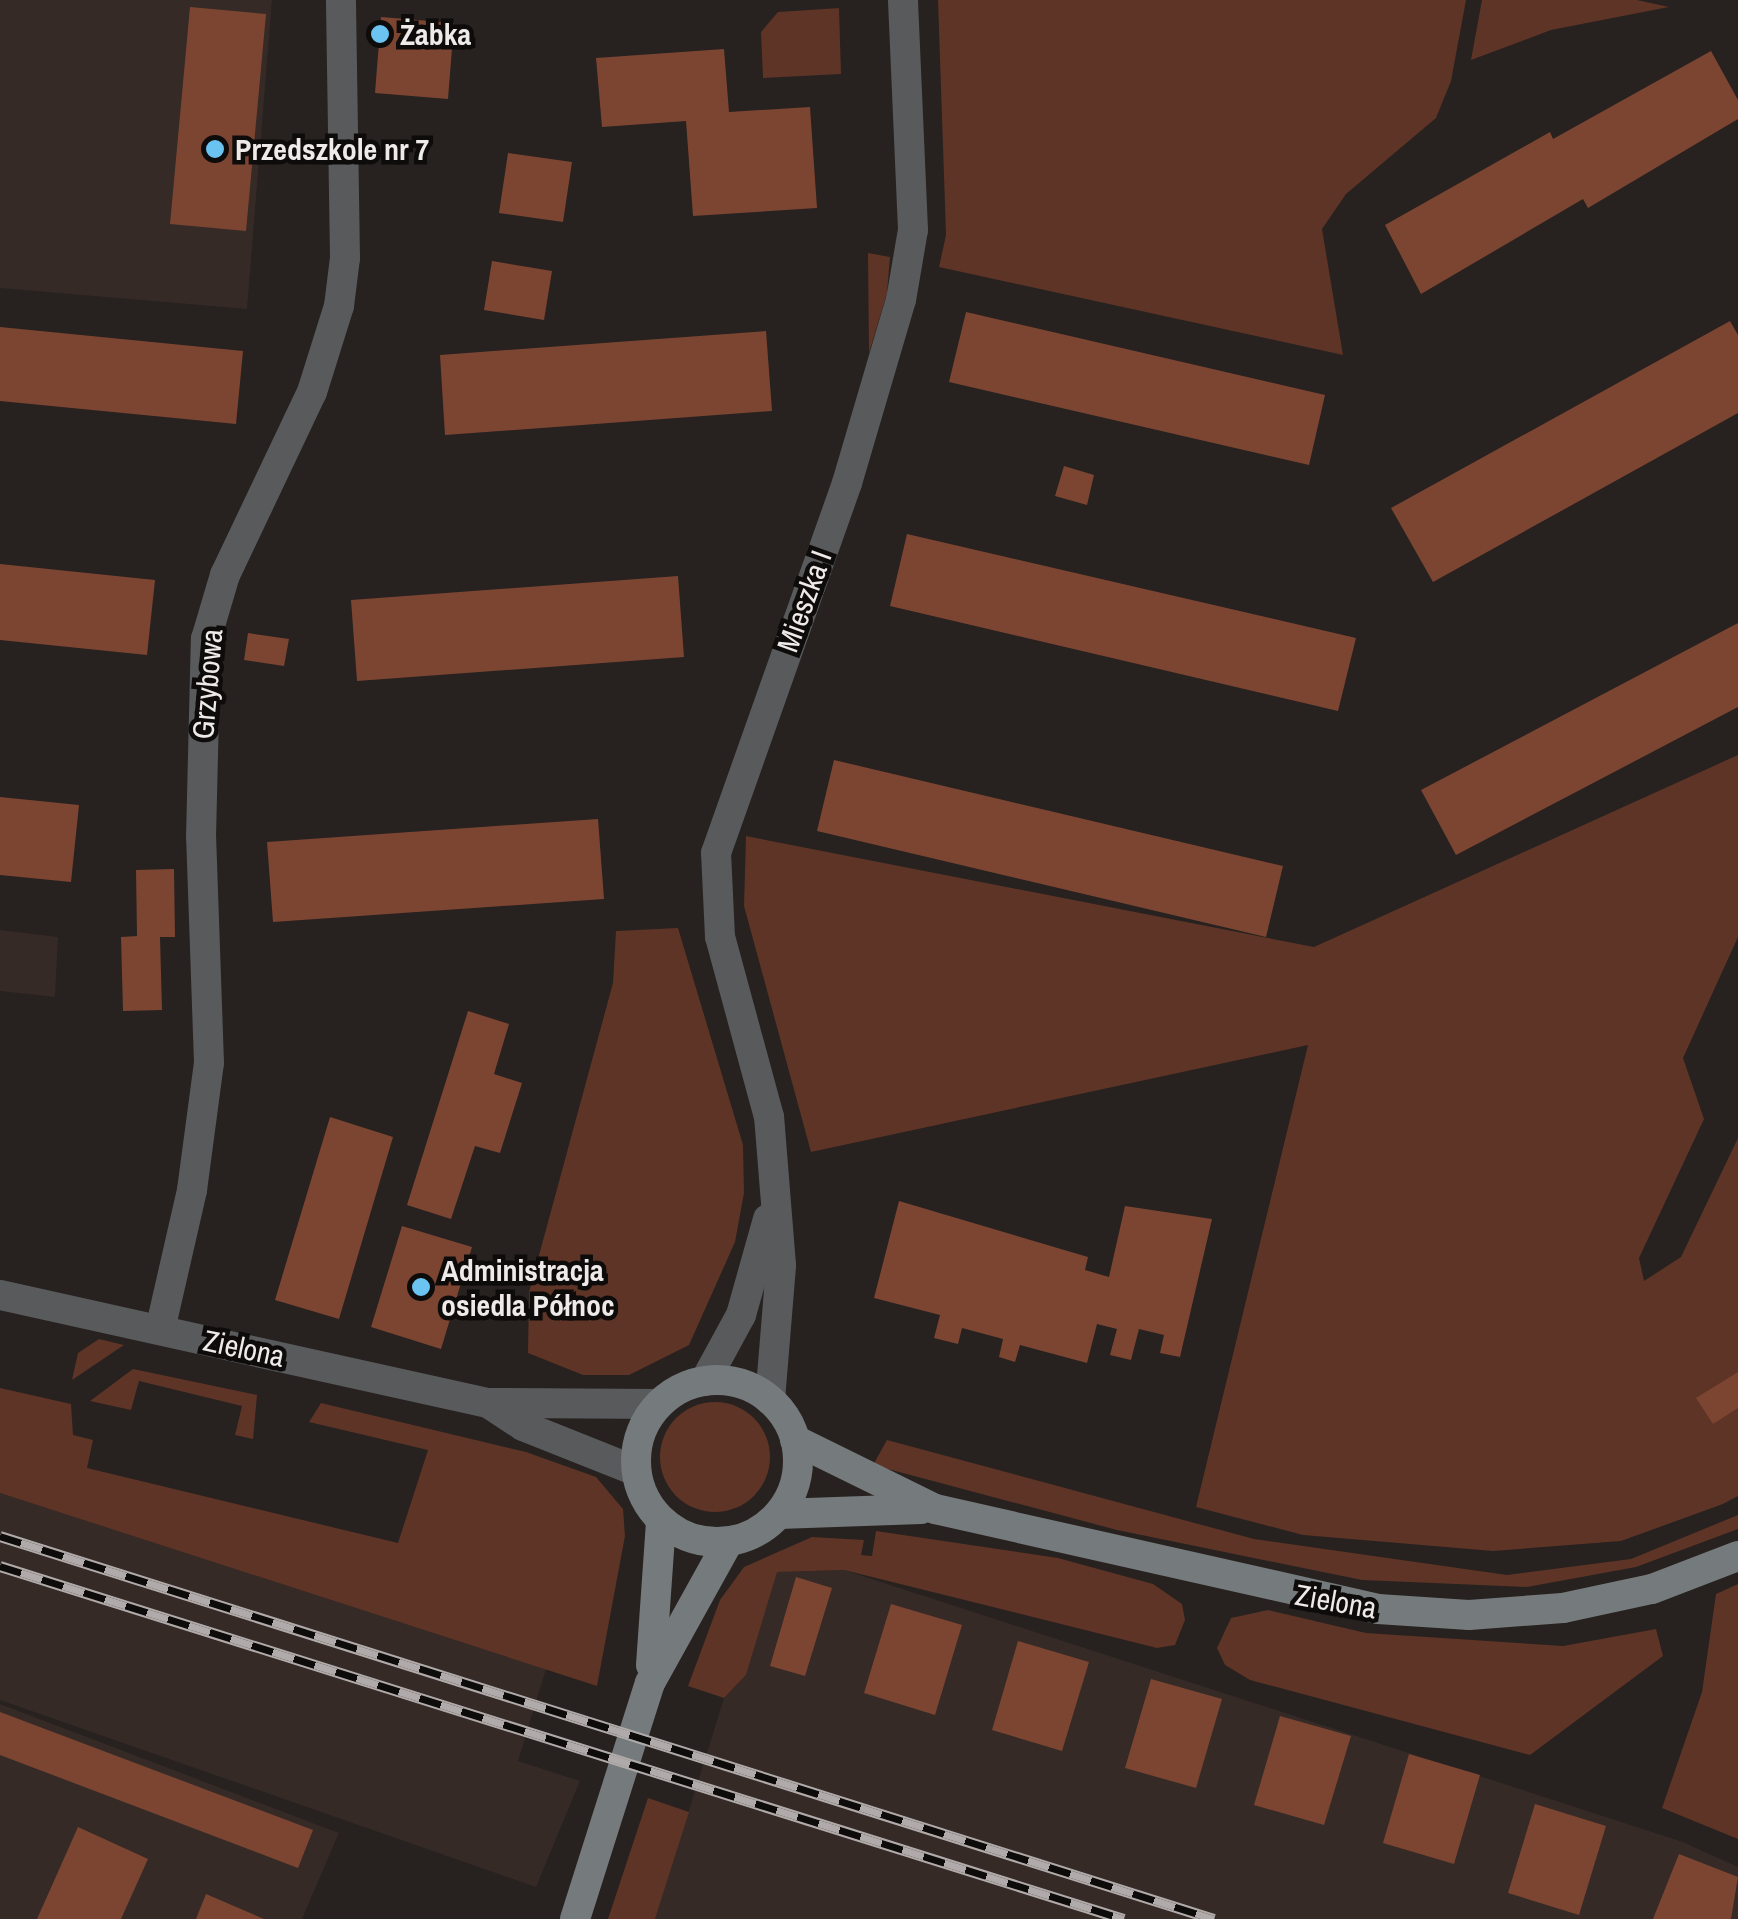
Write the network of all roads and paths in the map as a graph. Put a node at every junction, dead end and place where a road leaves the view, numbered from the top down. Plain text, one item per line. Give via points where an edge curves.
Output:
1 (341, 0) edge
2 (904, 0) edge
3 (773, 1196) junction
4 (0, 1295) edge
5 (160, 1330) junction
6 (704, 1381) junction
7 (770, 1400) junction
8 (488, 1403) junction
9 (660, 1404) junction
10 (795, 1440) junction
11 (636, 1471) junction
12 (935, 1509) junction
13 (779, 1514) junction
14 (662, 1520) junction
15 (728, 1542) junction
16 (1738, 1556) edge
17 (650, 1683) junction
18 (574, 1919) edge

1 - 5 street, Grzybowa via 345,258 339,306 312,392 225,575 206,639 200,837 209,1063 192,1190
2 - 3 street, Mieszka I via 913,230 901,300 848,484 716,852 720,937 769,1117
3 - 6 street, Mieszka I via 741,1315
3 - 7 street, Mieszka I via 781,1265
4 - 5 street, Zielona
5 - 8 street, Zielona
6 - 7 main road via 740,1383
6 - 9 main road
7 - 10 main road
8 - 9 street, Zielona
8 - 11 street, Zielona via 523,1426
9 - 11 main road via 638,1442
10 - 12 main road, Zielona
10 - 13 main road via 798,1473
11 - 14 main road via 644,1498
12 - 13 main road, Zielona
12 - 16 main road, Zielona via 1275,1590 1431,1614 1588,1604
13 - 15 main road via 762,1530
14 - 15 main road via 700,1541
14 - 17 main road
15 - 17 main road
17 - 18 main road

